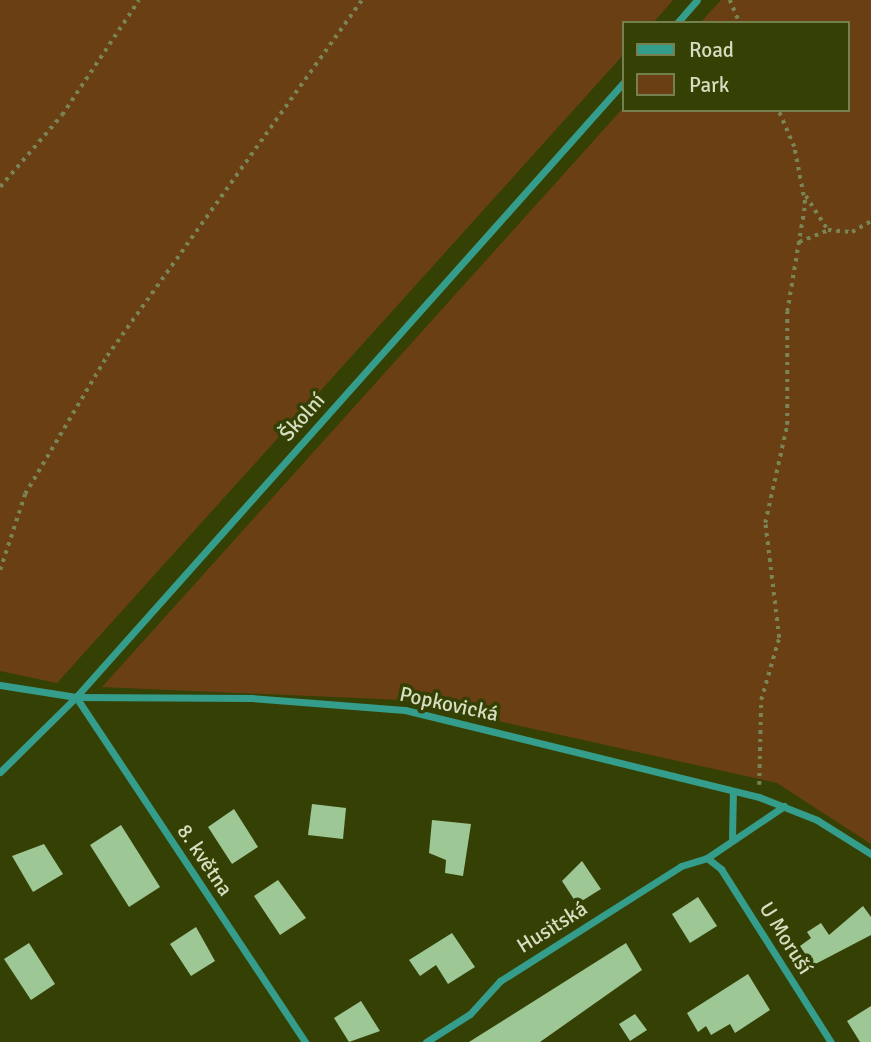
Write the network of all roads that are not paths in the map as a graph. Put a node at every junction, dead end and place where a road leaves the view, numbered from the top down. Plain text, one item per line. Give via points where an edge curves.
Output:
1 (697, 0) edge
2 (679, 21) edge
3 (622, 84) edge
4 (0, 685) edge
5 (76, 697) junction
6 (0, 772) edge
7 (733, 791) junction
8 (784, 806) junction
9 (732, 837) junction
10 (871, 854) edge
11 (706, 858) junction
12 (305, 1042) edge
13 (426, 1042) edge
14 (831, 1042) edge

1 - 2 street
3 - 5 street, Školní
4 - 5 street, Popkovická
5 - 6 street, Školní
5 - 7 street, Popkovická via 251,698 405,710
5 - 12 street, 8. května
7 - 8 street, Popkovická
7 - 9 street
8 - 9 street, Husitská
8 - 10 street, Popkovická
9 - 11 street, Husitská
11 - 13 street, Husitská via 681,866 500,981 470,1014
11 - 14 street, U Moruší via 721,869

